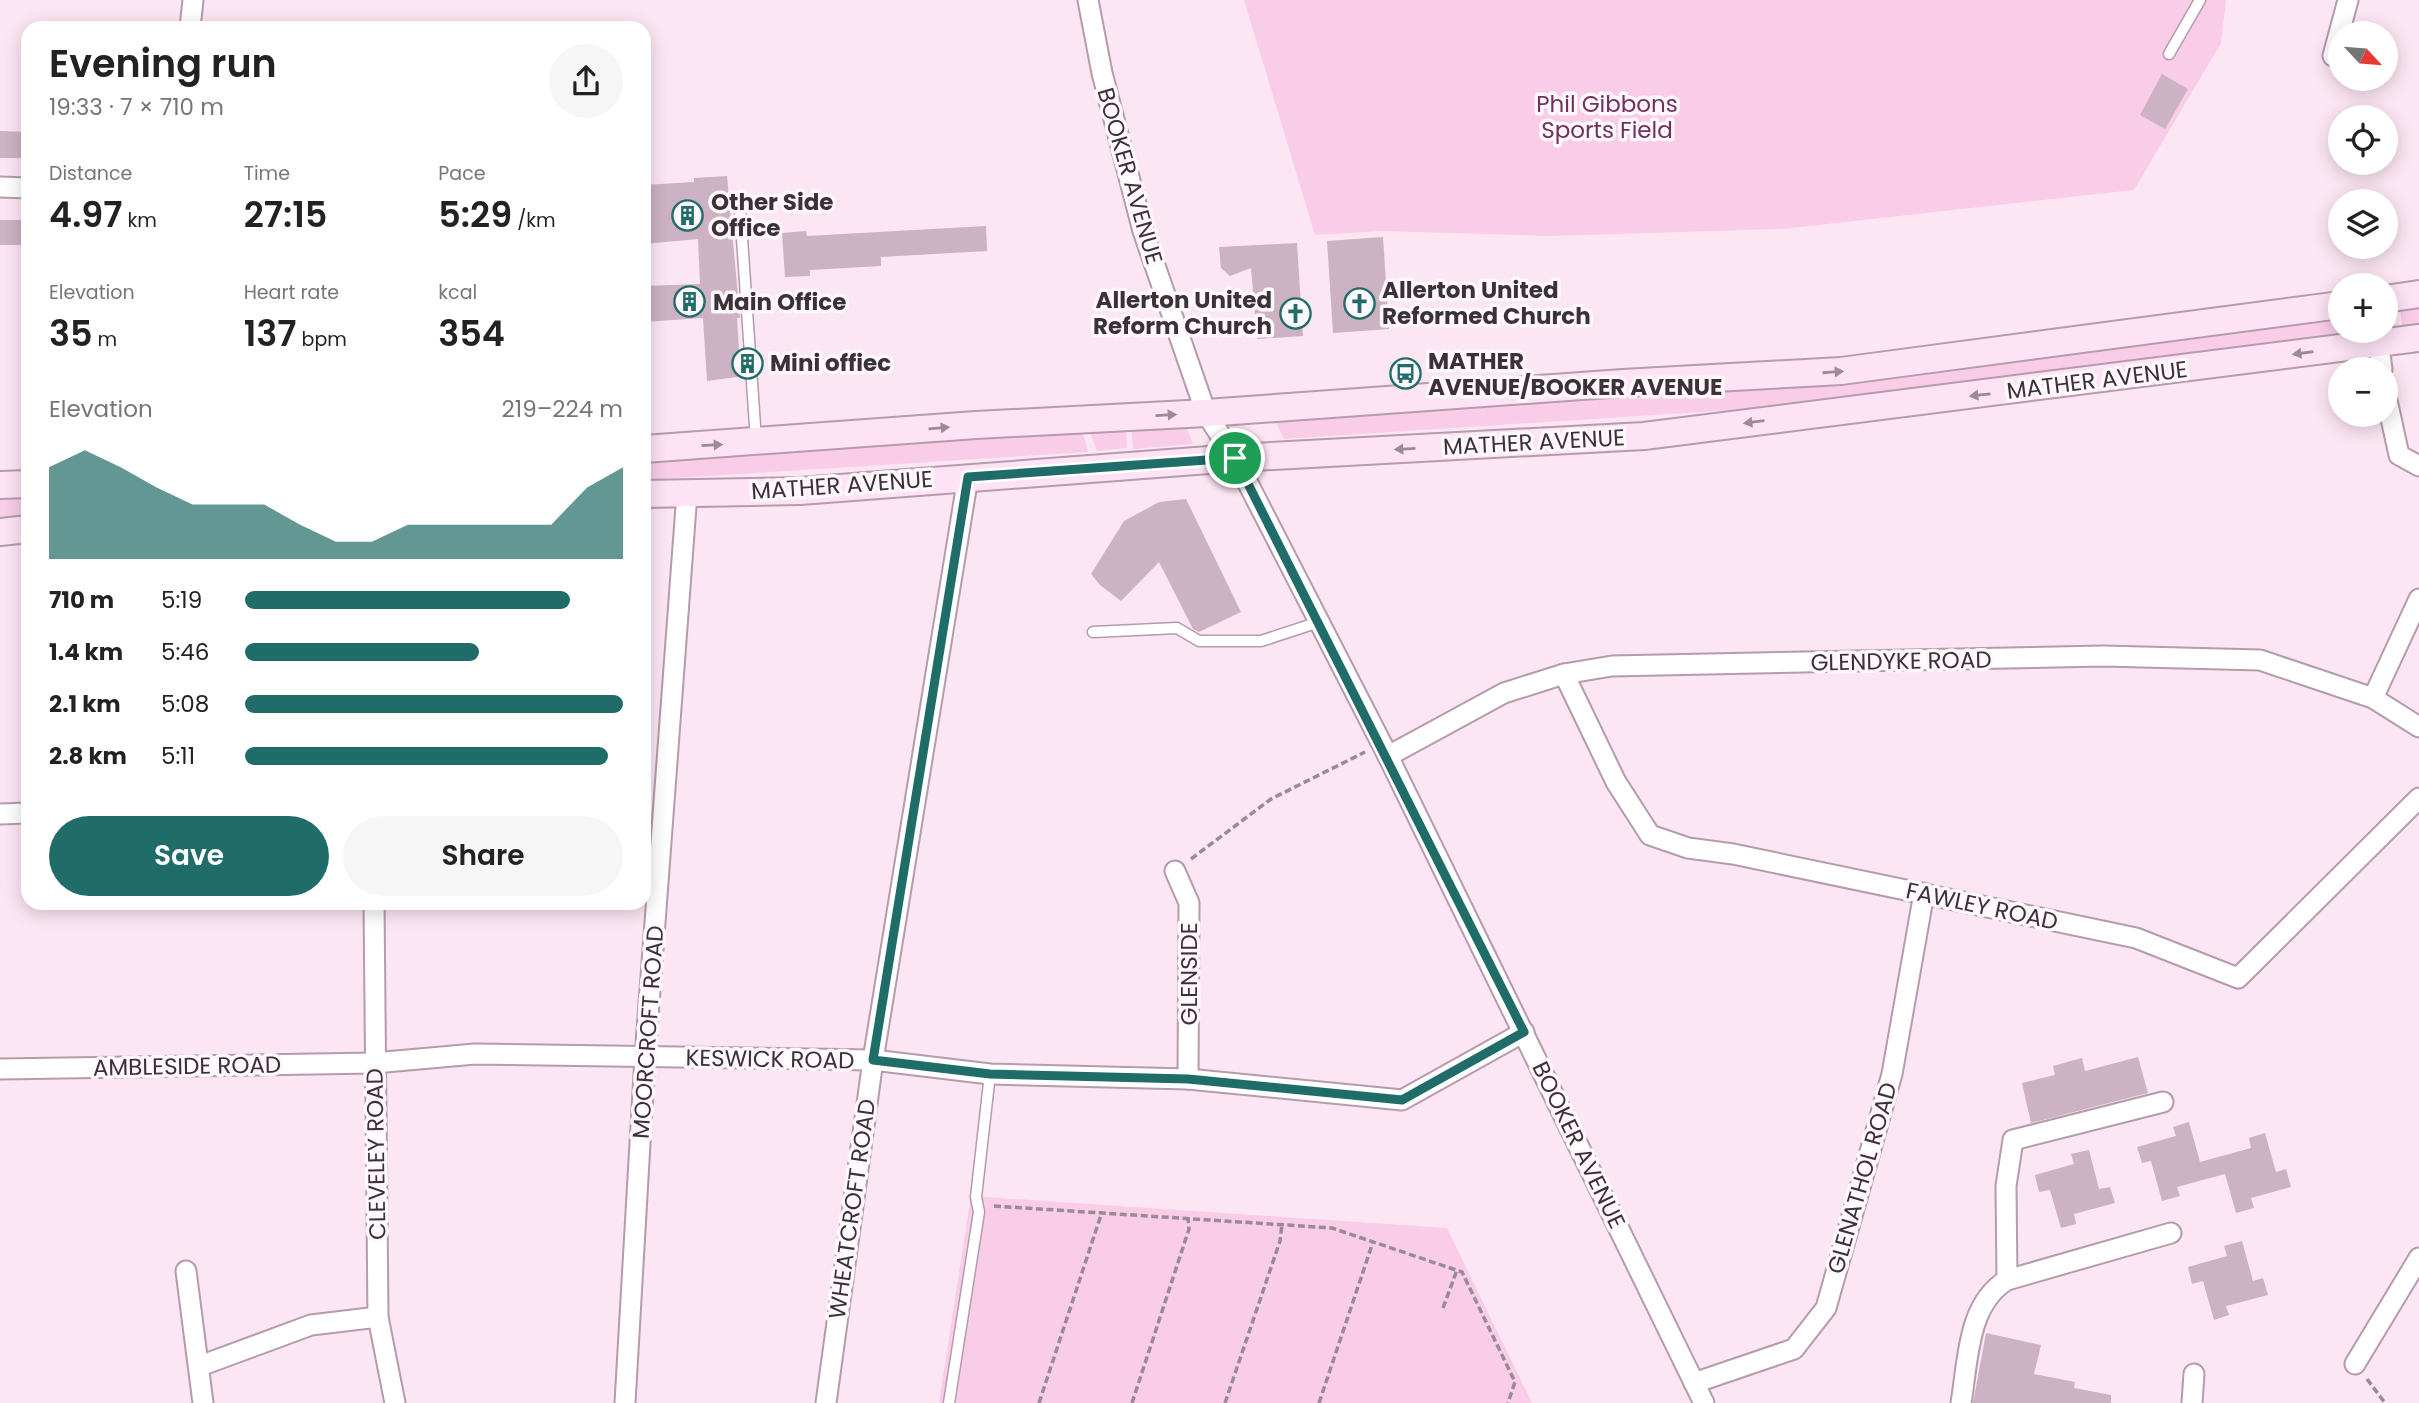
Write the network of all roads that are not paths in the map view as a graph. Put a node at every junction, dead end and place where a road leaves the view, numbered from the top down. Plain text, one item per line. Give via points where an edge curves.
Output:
1 (193, 0) edge
2 (1088, 0) edge
3 (2200, 0) edge
4 (2348, 0) edge
5 (191, 21) edge
6 (2342, 21) edge
7 (2169, 54) dead end
8 (0, 187) edge
9 (21, 188) edge
10 (740, 210) dead end
11 (2419, 294) edge
12 (2398, 297) edge
13 (2328, 307) edge
14 (2398, 337) edge
15 (2419, 338) edge
16 (2331, 343) edge
17 (1206, 413) junction
18 (2393, 427) edge
19 (756, 443) junction
20 (651, 449) edge
21 (1235, 458) junction
22 (2419, 466) edge
23 (968, 477) junction
24 (21, 484) edge
25 (0, 485) edge
26 (687, 493) junction
27 (651, 494) edge
28 (21, 530) edge
29 (0, 532) edge
30 (2419, 599) edge
31 (1319, 622) junction
32 (1093, 632) dead end
33 (1564, 674) junction
34 (2372, 698) junction
35 (2419, 727) edge
36 (1385, 750) junction
37 (2419, 798) edge
38 (21, 813) edge
39 (0, 814) edge
40 (1175, 871) road end
41 (1924, 893) junction
42 (374, 910) edge
43 (1524, 1032) junction
44 (645, 1057) junction
45 (873, 1060) junction
46 (374, 1063) junction
47 (0, 1069) edge
48 (990, 1074) junction
49 (1188, 1079) junction
50 (2163, 1102) dead end
51 (2171, 1233) dead end
52 (2419, 1258) edge
53 (186, 1271) dead end
54 (2007, 1280) junction
55 (378, 1317) junction
56 (2355, 1364) road end
57 (200, 1366) junction
58 (2194, 1374) dead end
59 (1694, 1383) junction
60 (204, 1403) edge
61 (395, 1403) edge
62 (625, 1403) edge
63 (827, 1403) edge
64 (949, 1403) edge
65 (1704, 1403) edge
66 (1961, 1403) edge
67 (2192, 1403) edge

1 - 5 street
2 - 17 street, BOOKER AVENUE via 1143,231
3 - 7 lane
4 - 6 street
8 - 9 street
10 - 19 lane
11 - 12 main road
17 -> 13 main road, MATHER AVENUE via 1841,372
14 - 15 main road, MATHER AVENUE
16 -> 21 main road, MATHER AVENUE via 1986,395 1644,436
19 -> 17 main road, MATHER AVENUE
17 - 21 street, BOOKER AVENUE
18 - 22 street via 2399,455
20 -> 19 main road, MATHER AVENUE
21 - 23 main road, MATHER AVENUE
21 - 31 street, BOOKER AVENUE
23 - 26 main road, MATHER AVENUE via 800,491
23 - 45 street, WHEATCROFT ROAD
24 - 25 main road
26 - 27 main road, MATHER AVENUE
26 - 44 street, MOORCROFT ROAD
28 - 29 main road
30 - 34 street
31 - 32 lane via 1261,641 1199,641 1177,628
31 - 36 street, BOOKER AVENUE
33 - 34 street, GLENDYKE ROAD via 1612,666 2103,656 2260,660
33 - 36 street, GLENDYKE ROAD via 1504,693
33 - 41 street, FAWLEY ROAD via 1616,782 1650,835 1688,848
34 - 35 street, GLENDYKE ROAD
36 - 43 street, BOOKER AVENUE
37 - 41 street, FAWLEY ROAD via 2238,978 2136,938
38 - 39 street
40 - 49 street, GLENSIDE via 1189,903
41 - 59 street, GLENATHOL ROAD via 1892,1074 1826,1308 1794,1349
42 - 46 street, CLEVELEY ROAD
43 - 49 street, KESWICK ROAD via 1402,1100
43 - 59 street, BOOKER AVENUE
44 - 45 street, KESWICK ROAD
44 - 46 street, KESWICK ROAD via 475,1054
44 - 62 street, MOORCROFT ROAD
45 - 48 street, KESWICK ROAD
45 - 63 street, WHEATCROFT ROAD
46 - 47 street, AMBLESIDE ROAD
46 - 55 street, CLEVELEY ROAD
48 - 49 street, KESWICK ROAD
48 - 64 lane
50 - 54 street via 2013,1140 2007,1186
51 - 54 street
52 - 56 street
53 - 57 street
54 - 66 street via 1993,1288 1977,1316
55 - 57 street via 311,1325
55 - 61 street, CLEVELEY ROAD
57 - 60 street
58 - 67 street
59 - 65 street, BOOKER AVENUE

